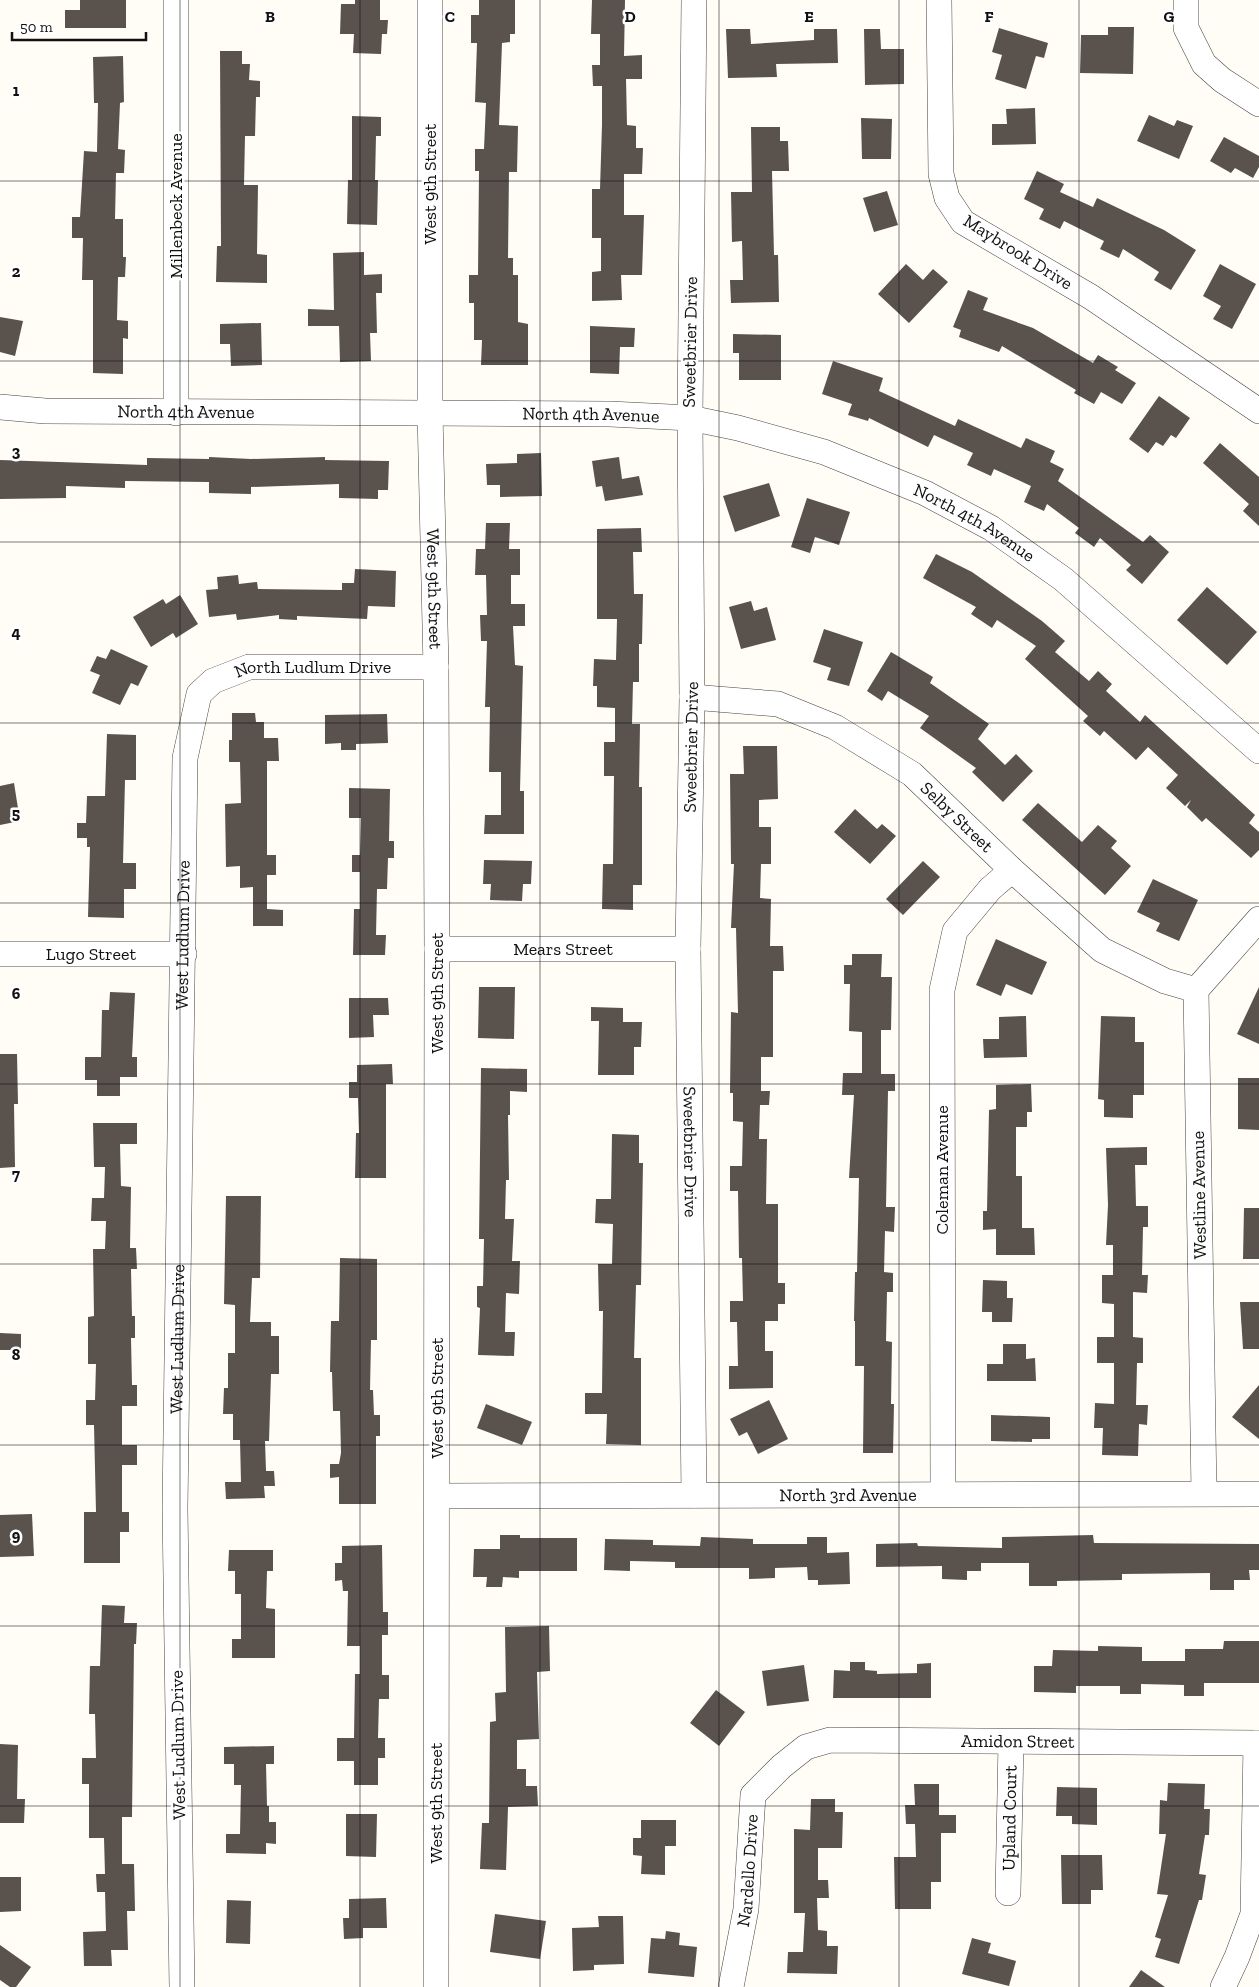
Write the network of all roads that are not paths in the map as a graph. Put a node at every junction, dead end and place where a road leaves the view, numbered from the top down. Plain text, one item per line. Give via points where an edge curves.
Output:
1 (176, 0) edge
2 (430, 0) edge
3 (694, 0) edge
4 (939, 0) edge
5 (1186, 0) edge
6 (1259, 104) edge
7 (0, 407) edge
8 (1259, 411) edge
9 (176, 413) junction
10 (430, 413) junction
11 (690, 418) junction
12 (436, 667) junction
13 (199, 694) joint
14 (692, 697) junction
15 (1259, 751) edge
16 (1012, 870) junction
17 (1259, 919) edge
18 (437, 949) junction
19 (688, 949) junction
20 (0, 954) edge
21 (184, 954) junction
22 (1196, 990) junction
23 (943, 1494) junction
24 (1204, 1494) junction
25 (1259, 1494) edge
26 (694, 1495) junction
27 (438, 1496) junction
28 (1011, 1742) junction
29 (1257, 1743) edge
30 (782, 1766) joint
31 (1008, 1893) dead end
32 (182, 1987) edge
33 (436, 1987) edge
34 (731, 1987) edge
35 (1223, 1987) edge

1 - 9 street, Millenbeck Avenue
2 - 10 street, West 9th Street
3 - 11 street, Sweetbrier Drive
4 - 8 street, Maybrook Drive via 941,174 947,198 963,222 1091,297
5 - 6 street via 1186,28 1204,64
7 - 9 street, North 4th Avenue
9 - 10 street, North 4th Avenue
10 - 11 street, North 4th Avenue
10 - 12 street, West 9th Street
11 - 14 street, Sweetbrier Drive
11 - 15 street, North 4th Avenue via 824,452 925,493 991,528 1063,579
12 - 13 street, North Ludlum Drive via 249,667 213,681
12 - 18 street, West 9th Street
13 - 21 street, West Ludlum Drive via 185,758
14 - 16 street, Selby Street via 778,704 836,727 912,774
14 - 19 street, Sweetbrier Drive
16 - 22 street, Selby Street via 1102,950 1165,981
16 - 23 street, Coleman Avenue via 990,889 955,931 942,990
17 - 22 street
18 - 19 street, Mears Street
18 - 27 street, West 9th Street
19 - 26 street, Sweetbrier Drive
20 - 21 street, Lugo Street
21 - 32 street, West Ludlum Drive via 174,1509
22 - 24 street, Westline Avenue
23 - 24 street, North 3rd Avenue
23 - 26 street, North 3rd Avenue
24 - 25 street, North 3rd Avenue
26 - 27 street, North 3rd Avenue
27 - 33 street, West 9th Street
28 - 29 street, Amidon Street
28 - 30 street, Amidon Street via 830,1740 806,1748
28 - 31 street, Upland Court
29 - 35 street via 1252,1914
30 - 34 street, Nardello Drive via 754,1795 746,1909

